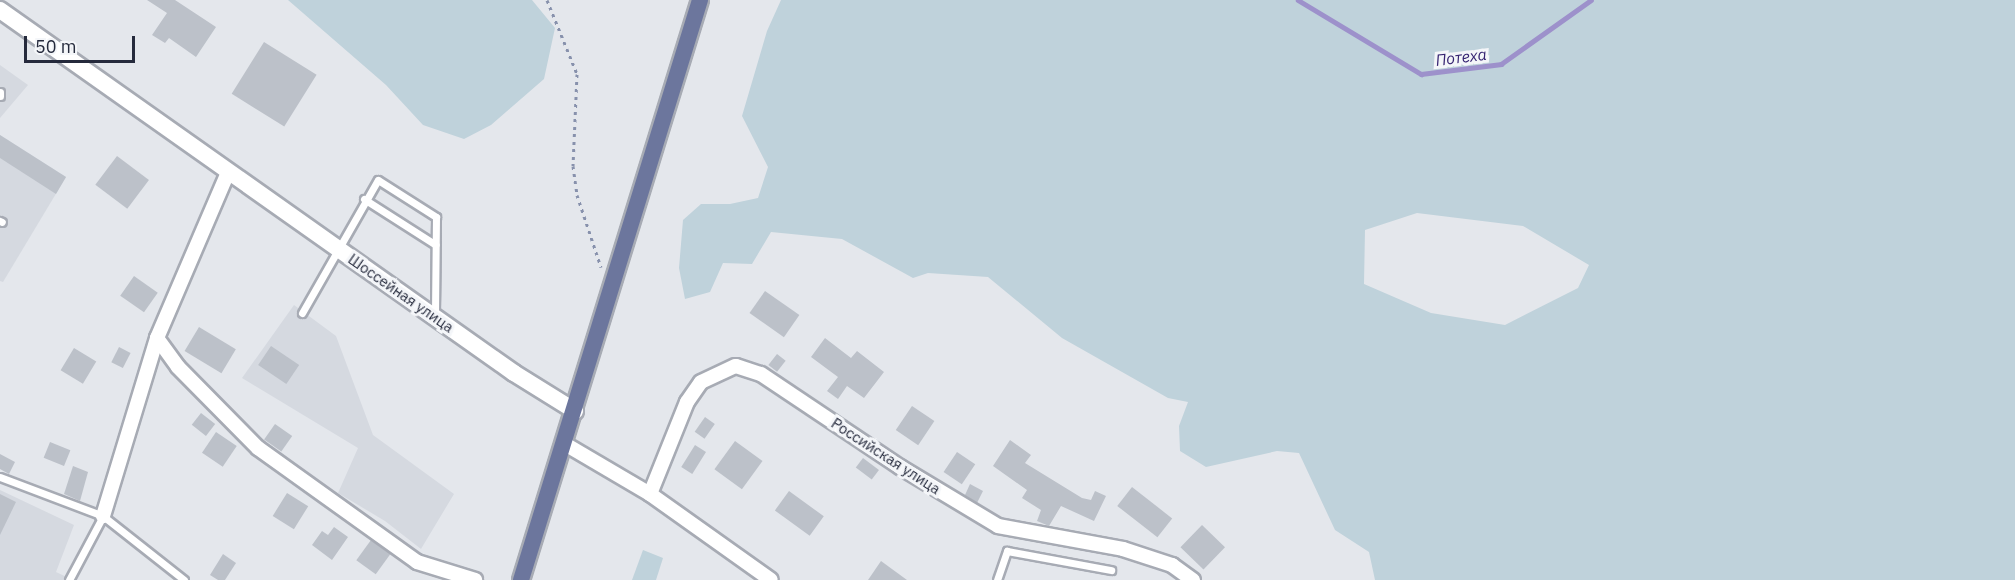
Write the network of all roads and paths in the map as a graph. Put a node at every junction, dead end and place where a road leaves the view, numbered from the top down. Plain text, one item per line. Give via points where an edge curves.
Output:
1 (547, 0) edge
2 (700, 0) edge
3 (0, 10) edge
4 (228, 172) junction
5 (364, 199) junction
6 (436, 245) junction
7 (338, 249) junction
8 (616, 278) junction
9 (302, 313) dead end
10 (435, 316) junction
11 (157, 338) junction
12 (575, 411) junction
13 (565, 444) junction
14 (0, 477) edge
15 (650, 494) junction
16 (103, 516) junction
17 (1111, 570) dead end
18 (69, 580) edge
19 (184, 580) edge
20 (475, 580) edge
21 (521, 580) edge
22 (771, 580) edge
23 (997, 580) edge
24 (1193, 580) edge

1 - 8 path via 577,74 573,166 577,195 604,274
2 - 8 main road
3 - 4 street, Шоссейная улица
4 - 7 street, Шоссейная улица
4 - 11 street
5 - 6 lane
5 - 6 lane via 378,180 388,186 436,217
5 - 7 lane
6 - 10 lane
7 - 9 lane
7 - 10 street, Шоссейная улица
8 - 12 main road
10 - 12 street, Шоссейная улица via 514,374
11 - 16 street
11 - 20 street via 178,367 258,448 417,562
12 - 13 main road
13 - 15 street
13 - 21 main road
14 - 16 lane
15 - 22 street
15 - 24 street, Российская улица via 687,402 701,382 736,366 761,374 900,467 998,526 1123,549 1172,565
16 - 18 lane
16 - 19 lane
17 - 23 lane via 1007,551

